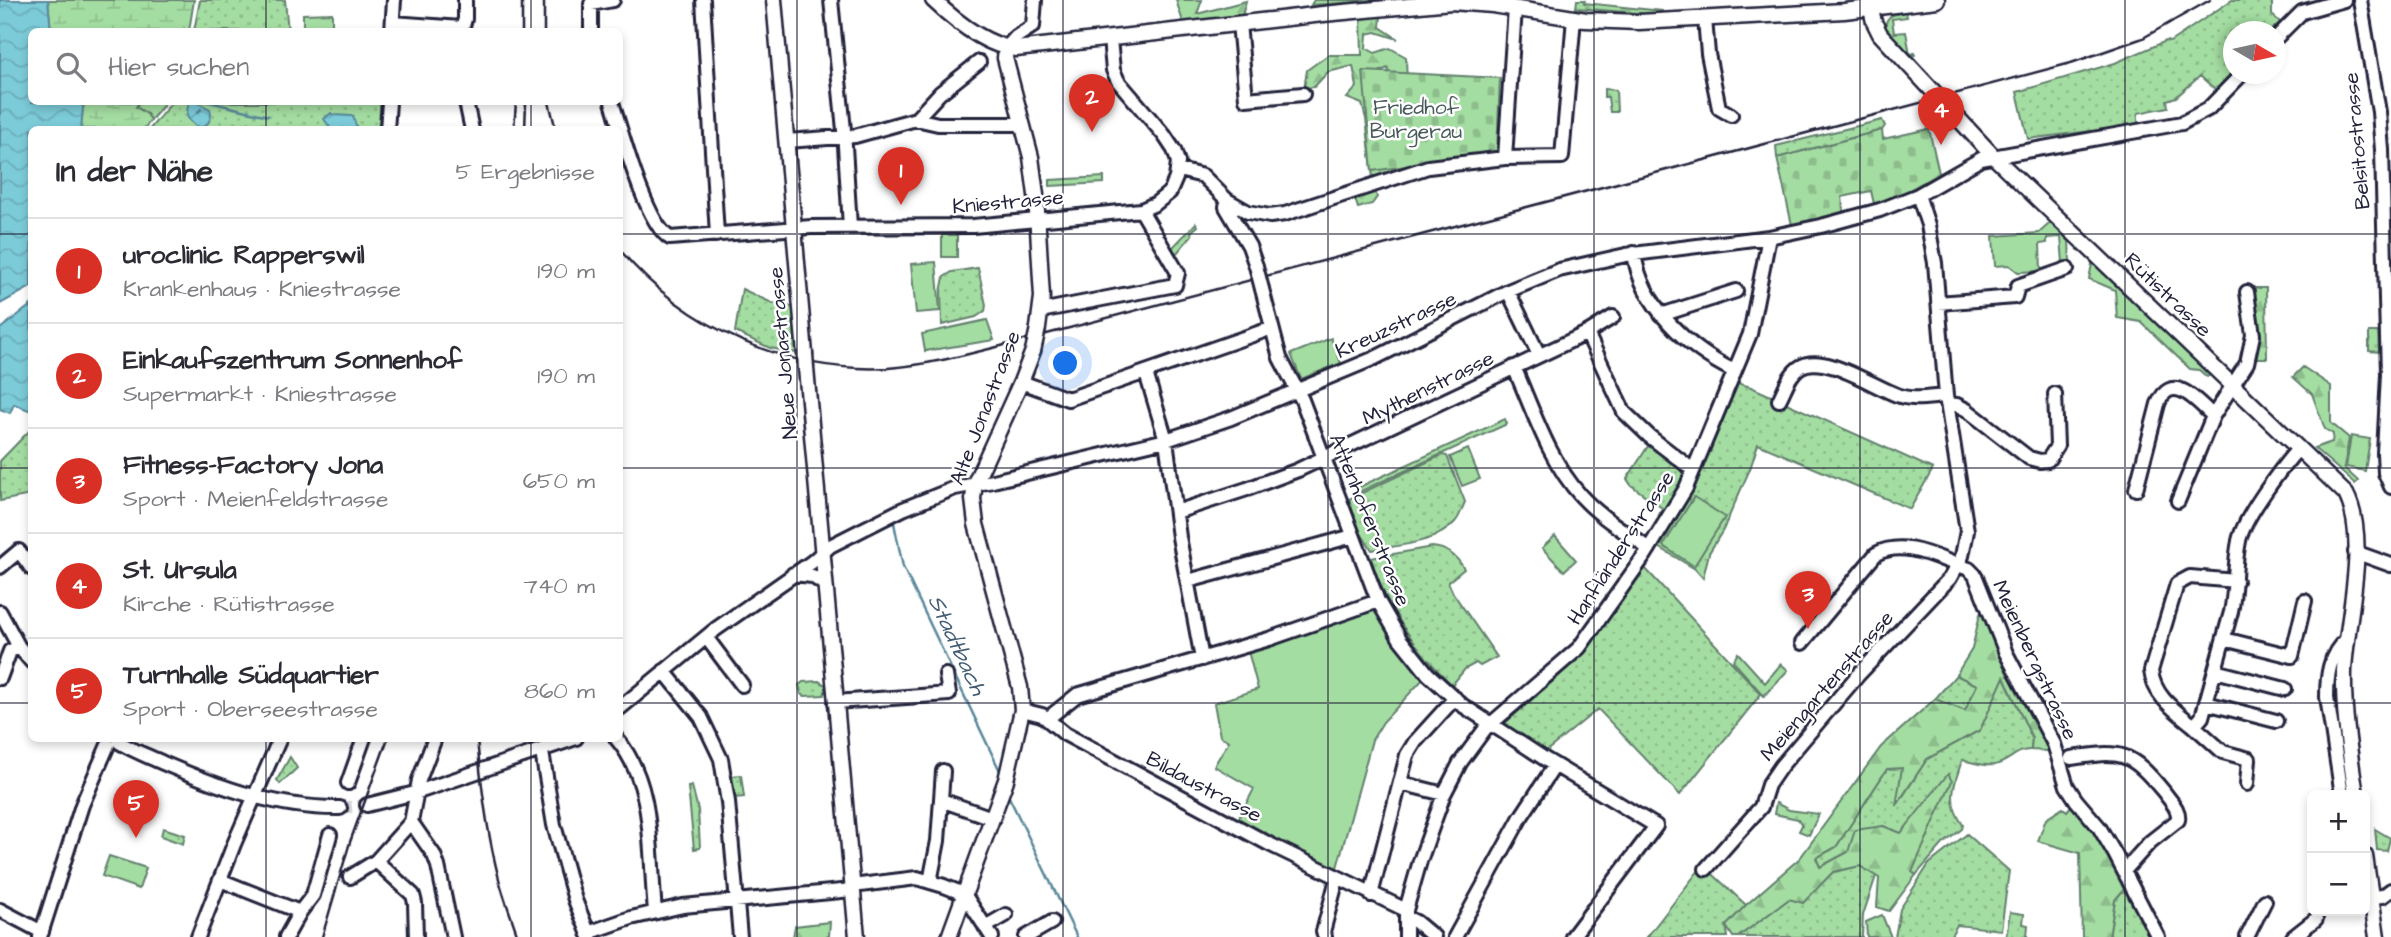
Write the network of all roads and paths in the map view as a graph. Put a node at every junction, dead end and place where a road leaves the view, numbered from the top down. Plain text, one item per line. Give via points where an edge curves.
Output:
1 (394, 0) edge
2 (465, 0) edge
3 (613, 0) edge
4 (703, 0) edge
5 (774, 0) edge
6 (831, 0) edge
7 (933, 0) edge
8 (1035, 0) edge
9 (1937, 0) edge
10 (2344, 0) edge
11 (2360, 0) edge
12 (2300, 6) edge
13 (1515, 8) junction
14 (1871, 9) junction
15 (1574, 18) junction
16 (1706, 19) junction
17 (1239, 23) junction
18 (2286, 25) edge
19 (392, 27) edge
20 (415, 28) edge
21 (462, 28) edge
22 (591, 28) edge
23 (1110, 39) junction
24 (1006, 48) junction
25 (979, 62) dead end
26 (2232, 84) edge
27 (1303, 94) dead end
28 (389, 105) edge
29 (467, 105) edge
30 (613, 105) edge
31 (1731, 116) dead end
32 (916, 119) junction
33 (1022, 124) junction
34 (387, 126) edge
35 (471, 126) edge
36 (620, 126) edge
37 (623, 136) edge
38 (844, 136) junction
39 (787, 141) junction
40 (2026, 151) junction
41 (1994, 156) junction
42 (1505, 158) junction
43 (1179, 170) junction
44 (2015, 177) junction
45 (1918, 195) junction
46 (1227, 200) junction
47 (1141, 211) junction
48 (1038, 219) junction
49 (850, 228) junction
50 (794, 229) junction
51 (717, 235) junction
52 (1769, 237) junction
53 (1634, 253) junction
54 (2067, 269) dead end
55 (1508, 291) junction
56 (1736, 291) dead end
57 (2247, 292) dead end
58 (1938, 303) junction
59 (1040, 312) junction
60 (1661, 315) junction
61 (1613, 317) dead end
62 (1264, 331) dead end
63 (1587, 333) junction
64 (1539, 355) junction
65 (1514, 367) junction
66 (1734, 371) junction
67 (1146, 373) junction
68 (1021, 382) junction
69 (2231, 385) junction
70 (1297, 390) junction
71 (2056, 394) dead end
72 (1779, 400) dead end
73 (1946, 400) junction
74 (2213, 416) junction
75 (1166, 440) junction
76 (2298, 449) junction
77 (1324, 457) junction
78 (1693, 470) junction
79 (975, 483) junction
80 (2391, 488) edge
81 (2136, 489) dead end
82 (2178, 501) dead end
83 (1176, 512) junction
84 (1353, 536) junction
85 (1648, 549) junction
86 (2355, 552) junction
87 (821, 555) junction
88 (28, 563) edge
89 (1957, 565) junction
90 (2391, 565) edge
91 (0, 567) edge
92 (793, 574) junction
93 (2236, 581) junction
94 (1188, 582) junction
95 (824, 584) junction
96 (1378, 601) junction
97 (2305, 601) dead end
98 (0, 612) edge
99 (706, 637) junction
100 (2224, 639) junction
101 (2346, 640) junction
102 (1802, 643) dead end
103 (19, 646) junction
104 (28, 657) edge
105 (1202, 659) junction
106 (664, 671) junction
107 (2215, 671) junction
108 (946, 675) dead end
109 (0, 678) edge
110 (742, 685) dead end
111 (2285, 689) dead end
112 (1455, 698) junction
113 (835, 702) junction
114 (2207, 703) junction
115 (623, 705) edge
116 (1022, 710) junction
117 (1047, 719) junction
118 (2276, 721) dead end
119 (1490, 725) junction
120 (2194, 726) junction
121 (113, 742) edge
122 (115, 742) edge
123 (277, 742) edge
124 (363, 742) edge
125 (434, 742) edge
126 (566, 742) edge
127 (619, 742) edge
128 (542, 752) junction
129 (2071, 758) dead end
130 (1555, 765) junction
131 (943, 771) dead end
132 (348, 783) dead end
133 (1400, 783) junction
134 (2247, 784) dead end
135 (2341, 790) edge
136 (2355, 790) edge
137 (415, 793) junction
138 (1444, 794) junction
139 (254, 796) junction
140 (941, 800) junction
141 (367, 805) tunnel mouth
142 (340, 808) tunnel mouth
143 (992, 818) junction
144 (411, 822) junction
145 (330, 835) dead end
146 (376, 861) junction
147 (1706, 869) dead end
148 (2124, 871) junction
149 (349, 877) dead end
150 (1337, 879) junction
151 (220, 880) junction
152 (930, 882) junction
153 (852, 888) junction
154 (2391, 890) edge
155 (964, 894) junction
156 (1371, 895) junction
157 (2370, 895) edge
158 (736, 900) junction
159 (2265, 901) dead end
160 (2370, 906) edge
161 (0, 911) edge
162 (655, 911) junction
163 (300, 912) junction
164 (1406, 914) junction
165 (1006, 915) dead end
166 (2316, 919) dead end
167 (1052, 922) dead end
168 (416, 932) edge
169 (988, 932) edge
170 (41, 935) edge
171 (589, 935) edge
172 (198, 937) edge
173 (286, 937) edge
174 (405, 937) edge
175 (453, 937) edge
176 (740, 937) edge
177 (857, 937) edge
178 (949, 937) edge
179 (1026, 937) edge
180 (1325, 937) edge
181 (1406, 937) edge
182 (1434, 937) edge
183 (1455, 937) edge
184 (1572, 937) edge
185 (2158, 937) edge
186 (2247, 937) edge
187 (2293, 937) edge
188 (2376, 937) edge

1 - 19 street
2 - 21 street
3 - 22 street via 592,4
4 - 51 street
5 - 39 main road, Neue Jonastrasse
6 - 38 street
7 - 24 main road via 978,34
8 - 24 street via 1033,26
9 - 14 main road
10 - 12 street
11 - 80 street, Belsitostrasse via 2382,150 2388,373 2384,453
12 - 18 street
13 - 15 main road
13 - 17 main road via 1451,2
13 - 42 street
14 - 16 main road
14 - 41 main road, Rütistrasse via 1880,34
15 - 16 main road via 1639,23
15 - 42 street via 1562,157
16 - 31 street via 1719,108
17 - 23 main road
17 - 27 street via 1246,99
19 - 20 street
23 - 24 main road
23 - 43 street via 1118,80 1164,135
24 - 33 main road, Alte Jonastrasse
25 - 32 street
26 - 40 street, Kreuzstrasse via 2208,109 2182,123
28 - 34 street
29 - 35 street
30 - 36 street, Kniestrasse
32 - 33 street via 938,124
32 - 38 street
33 - 48 main road, Alte Jonastrasse
37 - 51 street, Kniestrasse via 659,229 677,239
38 - 39 street
38 - 49 street
39 - 50 main road, Neue Jonastrasse
40 - 41 street, Kreuzstrasse
40 - 44 street via 2017,162
41 - 44 main road, Rütistrasse
41 - 45 street, Kreuzstrasse
42 - 46 street via 1418,169 1276,216 1248,212
43 - 46 street via 1203,176
43 - 47 street via 1164,198
44 - 69 main road, Rütistrasse
45 - 52 street, Kreuzstrasse via 1880,210
45 - 58 street via 1934,251
46 - 70 street, Attenhoferstrasse, bridge via 1226,207 1250,246 1280,358
47 - 48 street, Kniestrasse
47 - 59 street via 1178,273 1175,285
48 - 49 street, Kniestrasse via 973,226
48 - 59 main road, Alte Jonastrasse
49 - 50 street, Kniestrasse
50 - 51 street, Kniestrasse
50 - 87 main road, Neue Jonastrasse
52 - 53 street, Kreuzstrasse
52 - 66 street, Hanfländerstrasse via 1754,317
53 - 55 street, Kreuzstrasse via 1559,270
53 - 60 street
54 - 58 street via 2018,286 2015,297
55 - 64 street
55 - 70 street, Kreuzstrasse via 1376,358
56 - 60 street
57 - 69 street via 2253,339 2244,368
58 - 73 street
59 - 68 main road, Alte Jonastrasse, bridge
60 - 66 street via 1715,362
61 - 63 street, Mythenstrasse
62 - 67 street
63 - 64 street, Mythenstrasse
63 - 78 street via 1623,412
64 - 65 street, Mythenstrasse
65 - 77 street, Mythenstrasse
65 - 85 street via 1569,482 1600,514
66 - 78 street, Hanfländerstrasse
67 - 68 street via 1068,399
67 - 75 street
68 - 79 main road, Alte Jonastrasse
69 - 74 street
69 - 76 main road, Rütistrasse
70 - 75 street, Kreuzstrasse
70 - 77 street, Attenhoferstrasse
71 - 73 street via 2057,446 2048,460 2040,461
72 - 73 street via 1797,369 1823,362 1898,396
73 - 89 street via 1967,531
74 - 81 street via 2183,390 2166,392 2158,404
74 - 82 street
75 - 79 street, Kreuzstrasse
75 - 83 street
76 - 86 main road, Rütistrasse via 2346,494 2355,519
76 - 93 street via 2245,520
77 - 83 street, Mythenstrasse
77 - 84 street, Attenhoferstrasse
78 - 85 street, Hanfländerstrasse
79 - 87 street, Kreuzstrasse via 903,509
79 - 116 main road, Alte Jonastrasse via 976,524 1020,687
83 - 94 street
84 - 94 street
84 - 96 street, Attenhoferstrasse
85 - 119 street, Hanfländerstrasse via 1579,648
86 - 90 street
86 - 101 main road, Rütistrasse
87 - 92 street, Kreuzstrasse
87 - 95 main road, Neue Jonastrasse
88 - 91 street via 19,551
89 - 102 street via 1918,551 1887,548 1876,554
89 - 147 street, Meiengartenstrasse via 1781,766 1760,807
89 - 148 street, Meienbergstrasse via 1975,575 2001,643 2054,744 2067,786 2099,827
92 - 95 street via 812,576
92 - 99 street, Kreuzstrasse
93 - 100 street
93 - 120 street via 2189,577 2177,584 2151,671 2164,701
94 - 105 street
95 - 113 main road, Neue Jonastrasse
96 - 105 street
96 - 112 street, Attenhoferstrasse via 1428,674
97 - 100 street via 2292,656
98 - 103 street
99 - 106 street, Kreuzstrasse
99 - 110 street
100 - 107 street
101 - 135 street, Rütistrasse via 2338,647 2327,682
101 - 136 main road, Rütistrasse via 2344,700
103 - 104 street
103 - 109 street via 10,651
105 - 117 street via 1077,695
106 - 115 street, Kreuzstrasse
106 - 158 street via 701,716 721,760
107 - 111 street
107 - 114 street
108 - 113 street via 949,694
112 - 119 street, Attenhoferstrasse
112 - 133 street via 1415,742
113 - 153 main road, Neue Jonastrasse
114 - 118 street
114 - 120 street
116 - 117 street, Bildaustrasse
116 - 143 main road, Alte Jonastrasse
117 - 150 street, Bildaustrasse via 1065,734
119 - 130 street, Attenhoferstrasse
119 - 138 street, Hanfländerstrasse via 1464,755
120 - 134 street via 2223,752 2249,759
121 - 170 street via 82,805
122 - 139 street
123 - 139 street
124 - 132 street
125 - 137 street
126 - 128 street
127 - 162 street via 641,786
128 - 137 street
128 - 171 street via 554,825
129 - 148 street via 2107,752 2128,756 2146,770 2177,809 2176,822
130 - 183 street
130 - 184 street, Attenhoferstrasse via 1656,826
131 - 140 street
133 - 138 street
133 - 156 street
137 - 141 street
137 - 144 street
138 - 164 street, Hanfländerstrasse
139 - 142 street
139 - 151 street
140 - 143 street
140 - 152 street
143 - 155 main road, Alte Jonastrasse
144 - 146 street
144 - 175 street via 434,855
145 - 163 street via 313,895
146 - 149 street
146 - 168 street via 413,895
148 - 185 street, Meienbergstrasse
150 - 156 street, Bildaustrasse
150 - 180 street
151 - 163 street
151 - 172 street
152 - 153 street via 917,878
152 - 155 street
153 - 158 street
153 - 177 main road, Neue Jonastrasse
154 - 157 street
155 - 169 street
155 - 178 main road, Alte Jonastrasse
156 - 164 street, Bildaustrasse
158 - 162 street
158 - 176 street
159 - 186 street
160 - 188 main road
161 - 170 street
162 - 171 street
163 - 173 street
164 - 181 street, Hanfländerstrasse
164 - 182 street, Bildaustrasse
165 - 169 street
166 - 187 street
167 - 179 street
168 - 174 street

